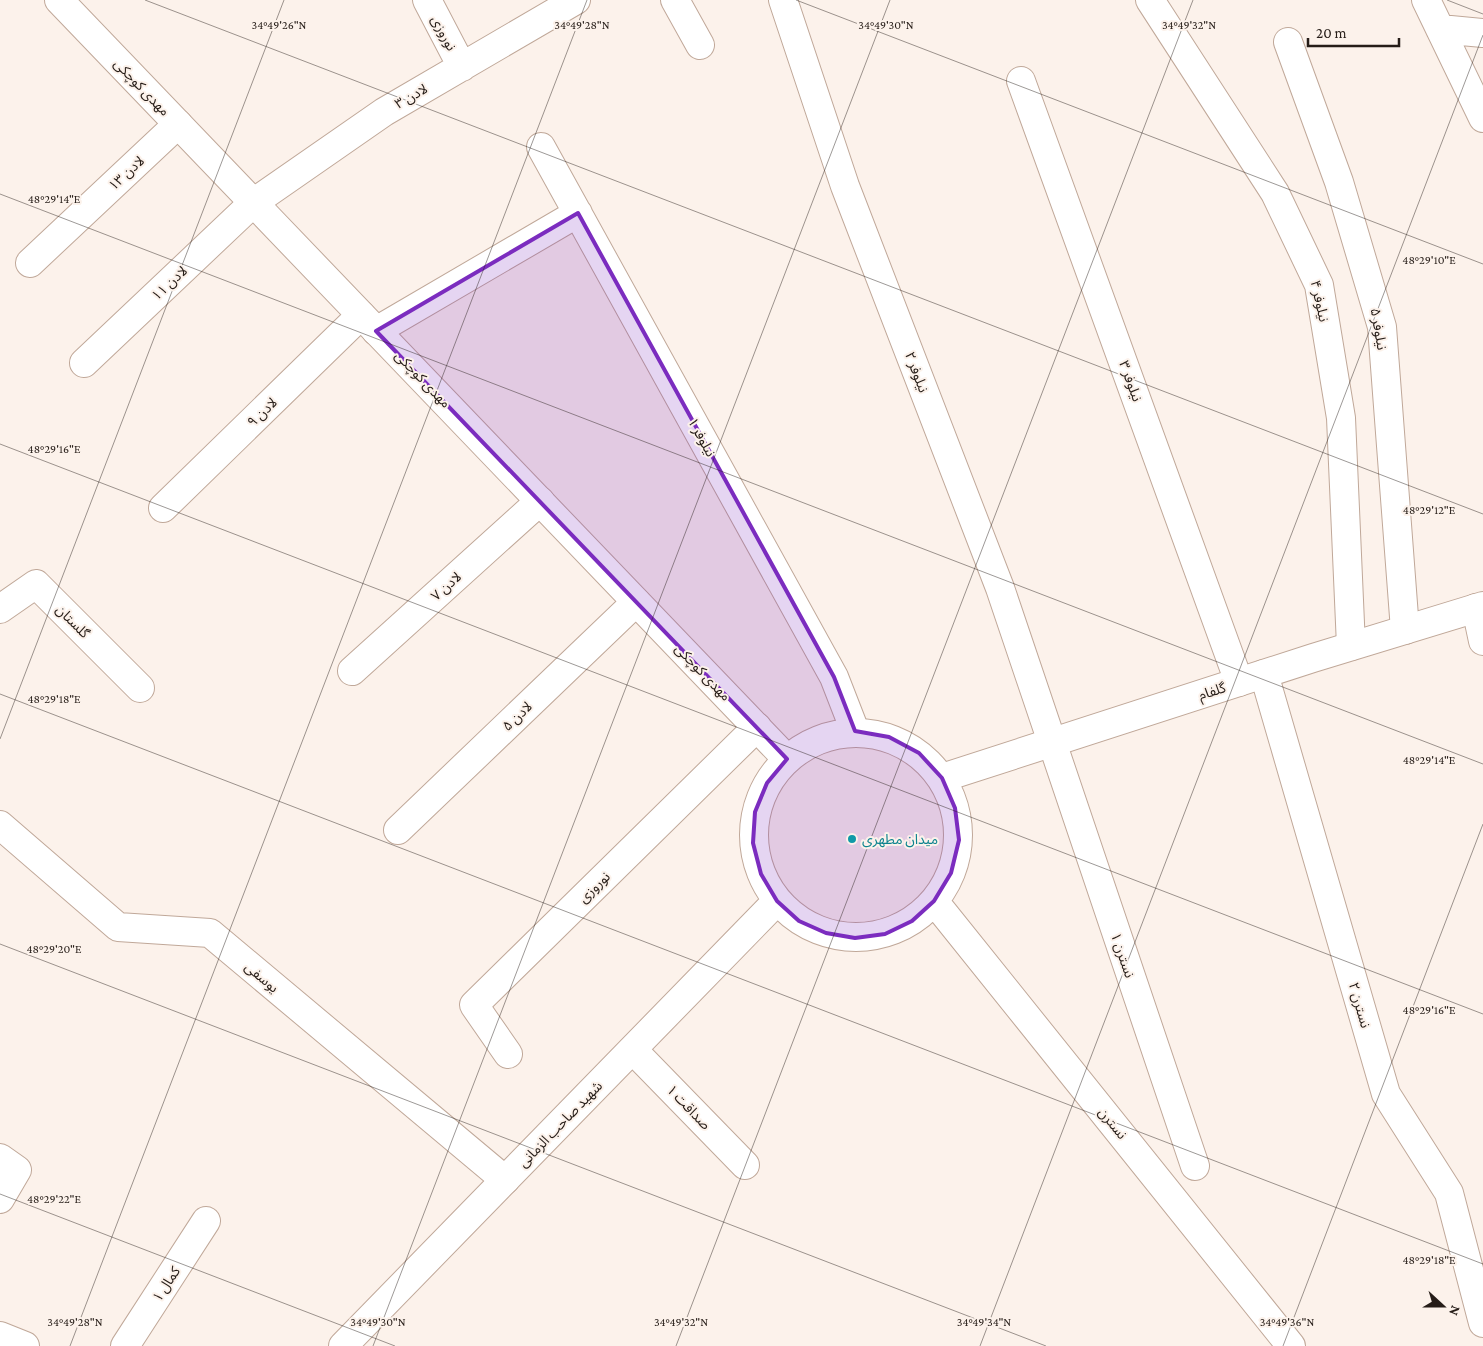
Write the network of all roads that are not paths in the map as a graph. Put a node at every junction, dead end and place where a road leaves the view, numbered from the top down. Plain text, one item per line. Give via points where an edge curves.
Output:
1 (59, 0) edge
2 (427, 0) edge
3 (576, 0) edge
4 (674, 0) edge
5 (783, 0) edge
6 (1150, 0) edge
7 (1426, 0) edge
8 (1440, 29) junction
9 (1483, 33) edge
10 (1288, 42) dead end
11 (700, 45) dead end
12 (462, 67) junction
13 (1021, 81) dead end
14 (1477, 94) edge
15 (1483, 118) edge
16 (178, 124) junction
17 (541, 147) dead end
18 (254, 203) junction
19 (578, 214) junction
20 (30, 263) dead end
21 (368, 323) junction
22 (84, 362) dead end
23 (540, 502) junction
24 (163, 508) dead end
25 (636, 602) junction
26 (1479, 607) edge
27 (0, 608) edge
28 (1405, 630) junction
29 (1483, 641) edge
30 (1351, 646) junction
31 (352, 671) dead end
32 (1252, 678) junction
33 (140, 688) dead end
34 (757, 727) junction
35 (855, 732) junction
36 (1052, 743) junction
37 (786, 759) junction
38 (942, 778) junction
39 (0, 825) edge
40 (398, 830) dead end
41 (777, 901) junction
42 (934, 901) junction
43 (633, 1050) junction
44 (508, 1054) dead end
45 (0, 1158) edge
46 (745, 1164) dead end
47 (1195, 1166) dead end
48 (505, 1180) junction
49 (0, 1199) edge
50 (206, 1222) dead end
51 (1483, 1324) edge
52 (0, 1336) edge
53 (25, 1346) edge
54 (125, 1346) edge
55 (343, 1346) edge
56 (1291, 1346) edge

1 - 16 street, مهدی کوچکی
2 - 12 street, نوروزی
3 - 12 street, لادن ۳
4 - 11 street
5 - 36 street, نیلوفر ۲ via 845,186 1000,588
6 - 30 street, نیلوفر ۴ via 1275,193 1319,285 1341,418
7 - 8 street
8 - 9 street
8 - 14 street
10 - 28 street, نیلوفر ۵ via 1339,182 1382,327
12 - 18 street, لادن ۳ via 384,112
13 - 32 street, نیلوفر ۳
14 - 15 street
16 - 18 street, مهدی کوچکی
16 - 20 street, لادن ۱۳
17 - 19 street, نیلوفر ۱
18 - 21 street, مهدی کوچکی
18 - 22 street, لادن ۱۱
19 - 21 street, لادن ۹
19 - 35 street, نیلوفر ۱ via 834,677
21 - 23 street, مهدی کوچکی
21 - 24 street, لادن ۹
23 - 25 street, مهدی کوچکی
23 - 31 street, لادن ۷
25 - 34 street, مهدی کوچکی
25 - 40 street, لادن ۵
26 - 28 street, گلفام
26 - 29 street
27 - 33 street, گلستان via 36,584
28 - 30 street, گلفام
30 - 32 street, گلفام
32 - 36 street, گلفام
32 - 51 street, نسترن ۲ via 1386,1094 1449,1193
34 - 37 street, مهدی کوچکی
34 - 44 street, نوروزی via 474,1005
35 - 37 street via 830,734 807,744
35 - 38 street via 889,737 919,753
36 - 38 street, گلفام
36 - 47 street, نسترن ۱
37 - 41 street via 767,783 754,820 753,843 761,874
38 - 42 street via 955,808 959,840 951,873
39 - 48 street, یوسفی via 118,927 210,933
41 - 42 street via 799,921 826,933 855,938 885,934 912,921
41 - 43 street, شهید صاحب الزمانی
42 - 56 street, نسترن
43 - 46 street, صداقت ۱
43 - 48 street, شهید صاحب الزمانی
45 - 49 street via 17,1170
48 - 55 street, شهید صاحب الزمانی
50 - 54 street, کمال ۱
52 - 53 street

